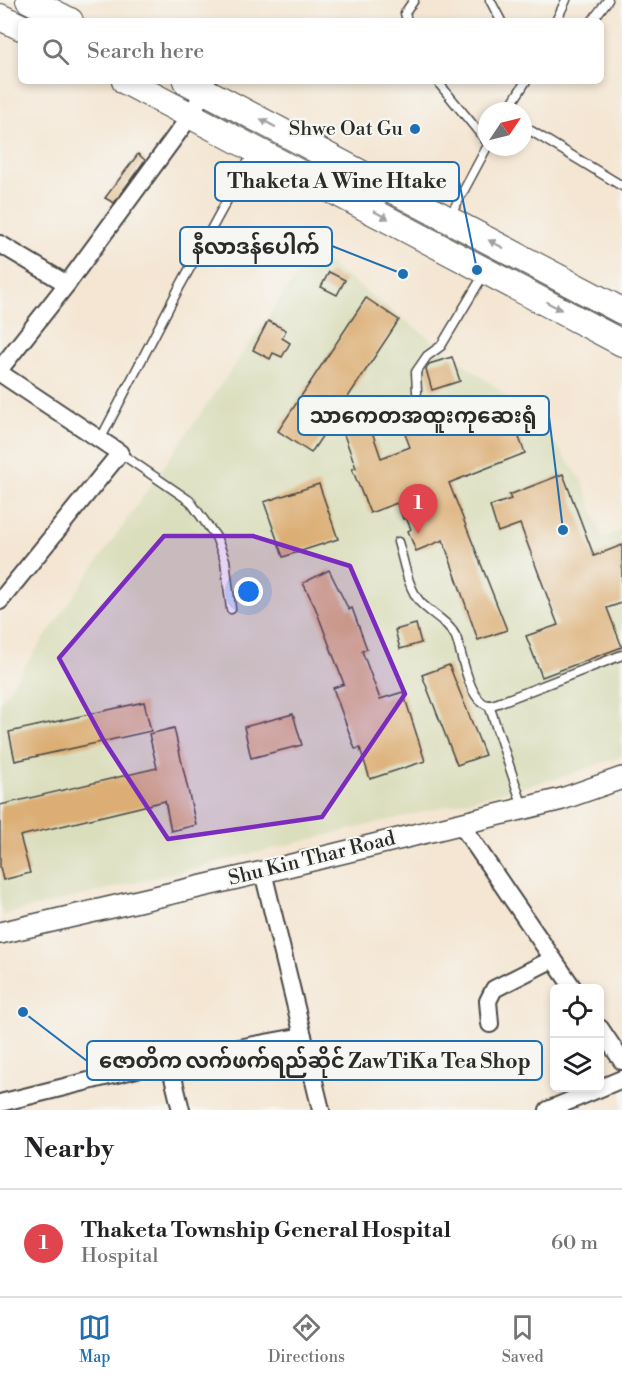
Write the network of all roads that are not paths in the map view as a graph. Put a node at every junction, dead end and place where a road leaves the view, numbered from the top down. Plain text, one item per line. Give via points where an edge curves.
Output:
1 (29, 0) edge
2 (414, 0) edge
3 (490, 0) edge
4 (566, 0) edge
5 (608, 0) edge
6 (0, 16) edge
7 (64, 18) edge
8 (406, 18) edge
9 (499, 18) edge
10 (557, 18) edge
11 (594, 18) edge
12 (18, 25) edge
13 (131, 84) edge
14 (440, 84) edge
15 (524, 84) edge
16 (195, 86) edge
17 (513, 102) edge
18 (191, 115) junction
19 (478, 130) edge
20 (532, 131) edge
21 (255, 148) junction
22 (482, 156) edge
23 (622, 186) edge
24 (448, 219) junction
25 (0, 244) edge
26 (486, 271) junction
27 (67, 284) junction
28 (622, 311) edge
29 (622, 342) edge
30 (0, 371) edge
31 (417, 392) dead end
32 (100, 440) junction
33 (120, 453) junction
34 (398, 542) dead end
35 (0, 602) edge
36 (231, 609) dead end
37 (622, 655) edge
38 (489, 705) junction
39 (622, 778) edge
40 (523, 808) junction
41 (460, 823) junction
42 (263, 872) junction
43 (0, 932) edge
44 (553, 959) junction
45 (570, 984) edge
46 (490, 1024) dead end
47 (604, 1034) edge
48 (303, 1036) junction
49 (622, 1060) edge
50 (169, 1061) junction
51 (622, 1079) edge
52 (0, 1103) edge
53 (31, 1103) edge
54 (181, 1110) edge
55 (321, 1110) edge
56 (548, 1110) edge

1 - 7 main road
2 - 8 lane
3 - 9 lane
4 - 10 lane
5 - 11 lane
6 - 12 main road
13 - 18 main road
14 - 19 lane
15 - 17 lane
16 - 18 street
24 -> 16 main road
18 - 21 main road
18 - 27 street
20 - 23 lane
21 -> 26 main road
21 - 32 lane
22 - 24 lane
28 -> 24 main road
25 - 27 street
26 -> 29 main road
26 - 31 lane via 441,346 427,356 416,372
27 - 30 street
30 - 32 street
32 - 33 street
33 - 35 street
33 - 36 lane via 190,501 216,537 225,560
34 - 38 lane via 412,590 455,636 472,688 477,698
37 - 38 lane
38 - 40 lane
39 - 40 street, Shu Kin Thar Road
40 - 41 street, Shu Kin Thar Road
41 - 42 street, Shu Kin Thar Road
41 - 44 street
42 - 43 street, Shu Kin Thar Road
42 - 48 street
44 - 45 street
44 - 46 street via 494,989 488,1001
47 - 49 street
48 - 50 street
48 - 55 street
50 - 53 street
50 - 54 street
51 - 56 street
52 - 53 street

